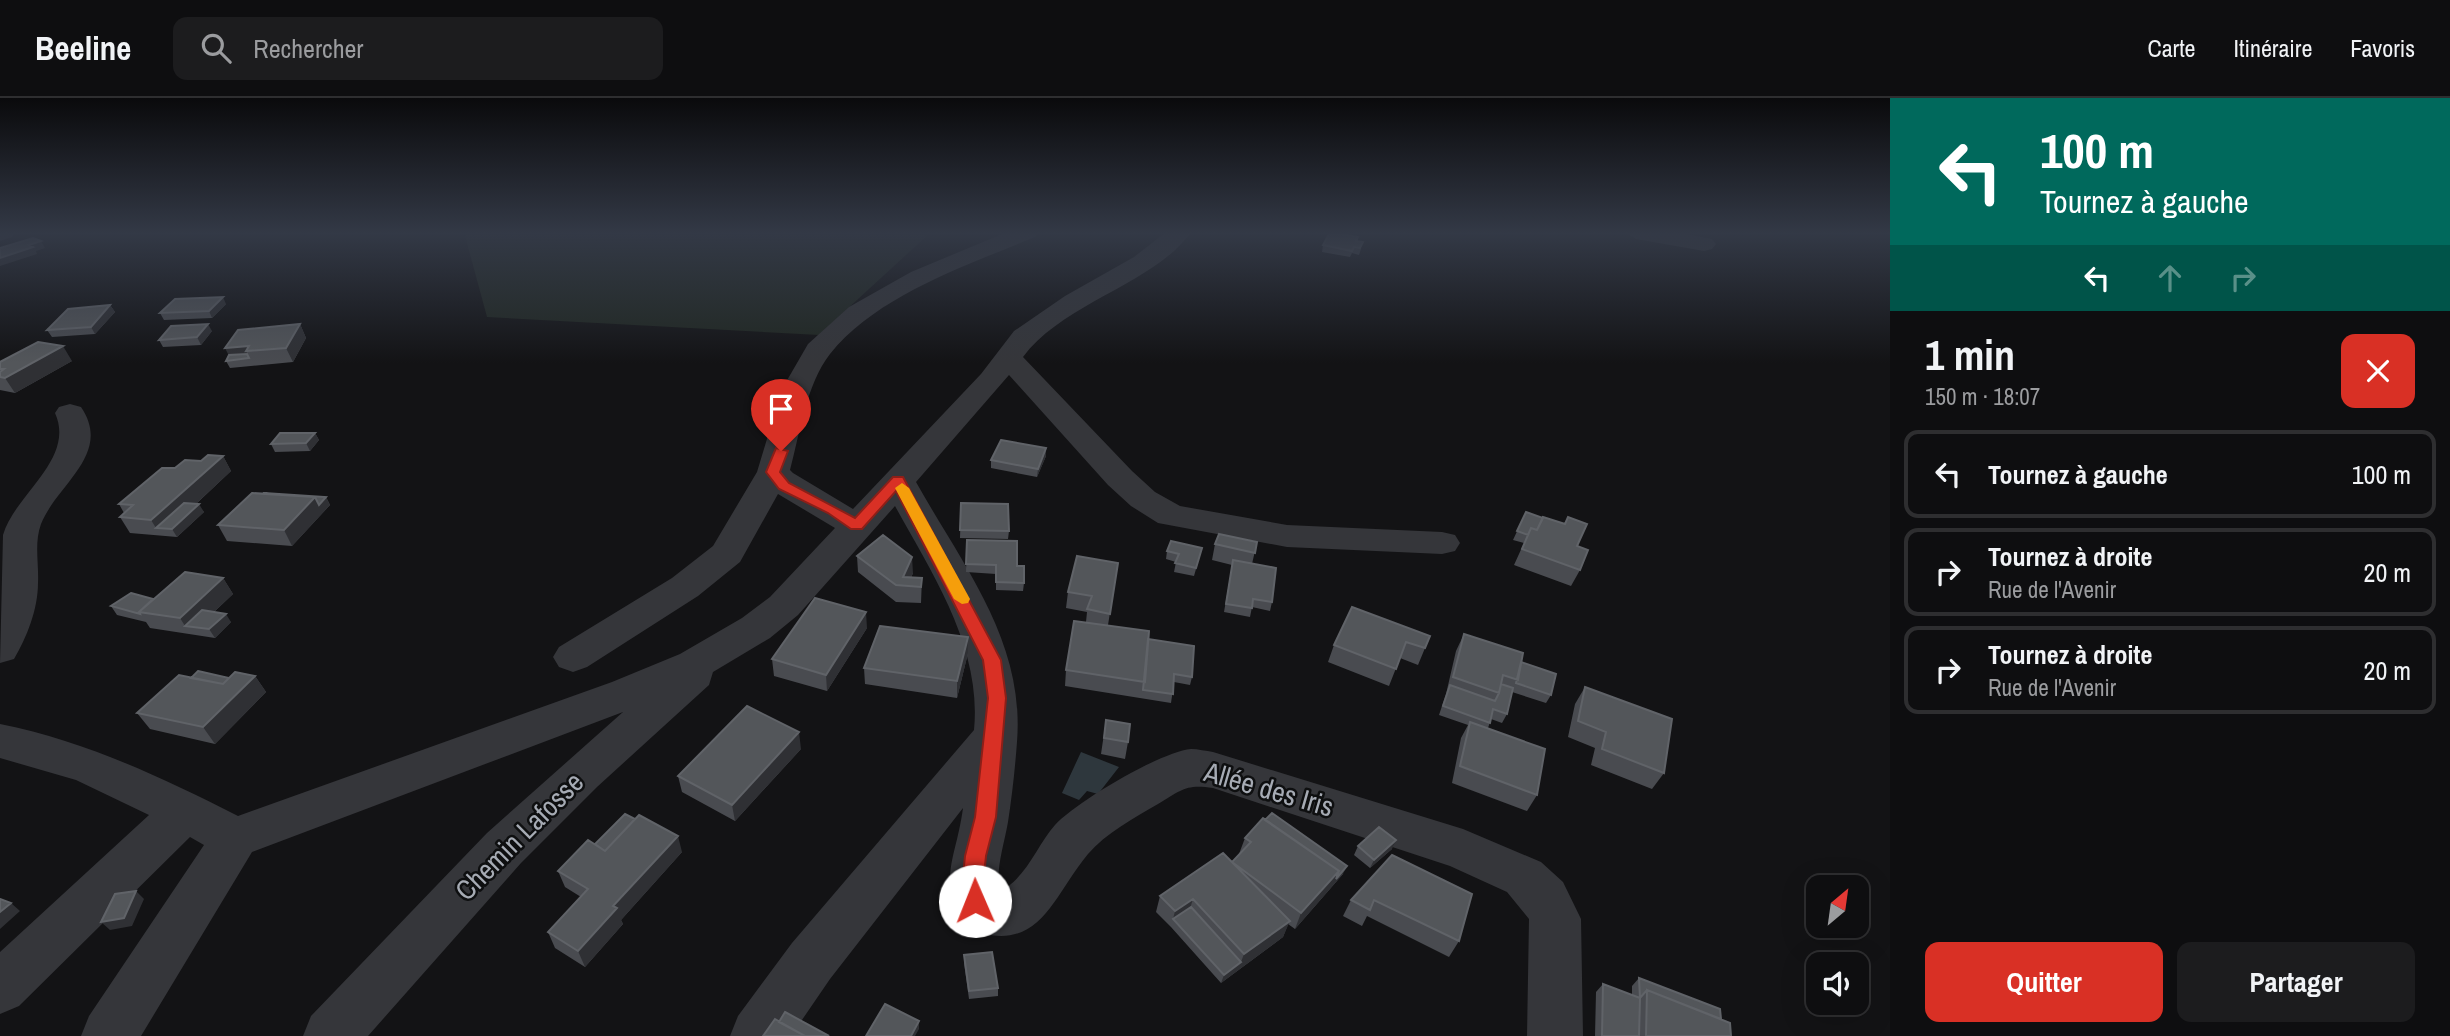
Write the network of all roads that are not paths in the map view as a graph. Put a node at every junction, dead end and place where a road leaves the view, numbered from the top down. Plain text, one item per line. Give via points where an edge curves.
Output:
1 (923, 276) edge
2 (1120, 276) edge
3 (1008, 357) junction
4 (69, 413) dead end
5 (773, 472) junction
6 (898, 480) junction
7 (856, 526) junction
8 (1442, 543) dead end
9 (0, 649) edge
10 (722, 650) junction
11 (573, 657) dead end
12 (993, 738) junction
13 (0, 741) edge
14 (185, 811) junction
15 (235, 838) junction
16 (0, 988) edge
17 (109, 1036) edge
18 (331, 1036) edge
19 (758, 1036) edge
20 (1555, 1036) edge

1 - 5 street via 858,313 818,350 797,389
2 - 3 street via 1050,317
3 - 6 street
3 - 8 street via 1120,478 1143,499 1170,514 1287,536
4 - 9 street via 76,426 75,442 19,537 19,592
5 - 7 street via 784,486
5 - 11 street via 727,554 685,587
6 - 7 street
6 - 12 street, Allée des Iris via 992,660 997,698
7 - 10 street via 784,606
10 - 15 street via 613,698
10 - 18 street, Chemin Lafosse via 504,848
12 - 19 street via 811,961
12 - 20 street, Allée des Iris via 986,817 973,886 975,901 983,912 998,915 1014,910 1040,886 1074,837 1102,816 1177,771 1213,769 1463,850 1524,877 1545,898 1555,919
13 - 14 street via 35,747 95,768
14 - 15 street
14 - 16 street
15 - 17 street

